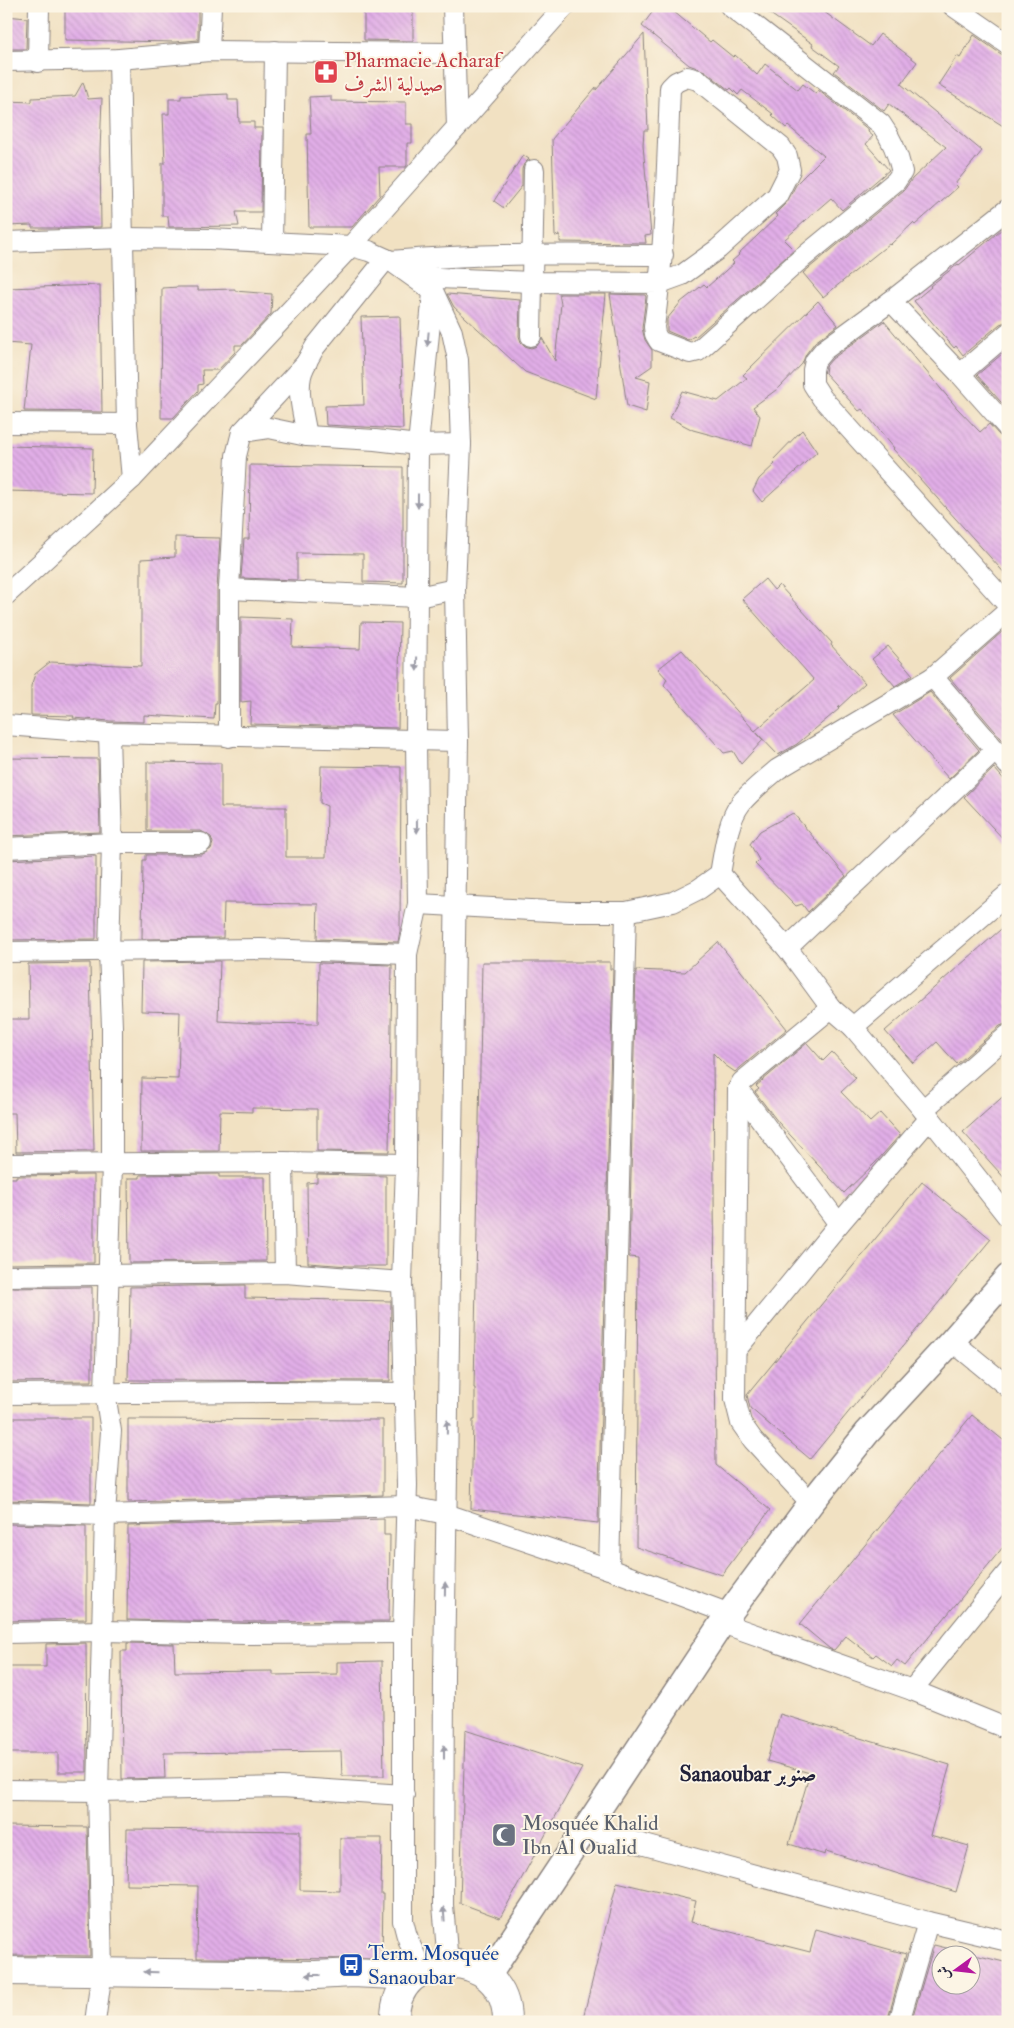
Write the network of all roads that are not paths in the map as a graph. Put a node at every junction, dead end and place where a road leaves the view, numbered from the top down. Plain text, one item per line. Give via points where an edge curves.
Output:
1 (39, 6) edge
2 (211, 6) edge
3 (453, 6) edge
4 (565, 6) edge
5 (730, 6) edge
6 (953, 6) edge
7 (1008, 44) edge
8 (209, 51) junction
9 (274, 51) junction
10 (454, 53) junction
11 (119, 59) junction
12 (6, 61) edge
13 (38, 62) junction
14 (457, 127) junction
15 (534, 170) dead end
16 (1008, 208) edge
17 (123, 238) junction
18 (6, 242) edge
19 (272, 242) junction
20 (352, 246) junction
21 (532, 254) junction
22 (663, 255) junction
23 (388, 260) junction
24 (416, 278) junction
25 (532, 282) junction
26 (660, 283) junction
27 (433, 291) junction
28 (891, 301) junction
29 (1008, 333) edge
30 (531, 336) dead end
31 (307, 362) junction
32 (960, 374) junction
33 (6, 423) edge
34 (128, 424) junction
35 (1008, 428) edge
36 (242, 432) junction
37 (307, 436) junction
38 (461, 444) junction
39 (418, 445) junction
40 (132, 479) junction
41 (229, 589) junction
42 (455, 589) junction
43 (6, 595) edge
44 (418, 597) junction
45 (1008, 605) edge
46 (1008, 612) edge
47 (933, 677) junction
48 (6, 725) edge
49 (109, 733) junction
50 (230, 737) junction
51 (416, 741) junction
52 (458, 741) junction
53 (1001, 758) edge
54 (112, 843) junction
55 (201, 843) dead end
56 (6, 848) edge
57 (720, 874) junction
58 (1008, 894) edge
59 (418, 904) junction
60 (455, 908) junction
61 (626, 912) junction
62 (787, 948) junction
63 (109, 951) junction
64 (6, 952) edge
65 (407, 954) junction
66 (831, 1008) junction
67 (853, 1027) junction
68 (1008, 1035) edge
69 (738, 1089) junction
70 (926, 1114) junction
71 (283, 1162) junction
72 (6, 1164) edge
73 (112, 1164) junction
74 (406, 1164) junction
75 (1008, 1217) edge
76 (839, 1224) junction
77 (285, 1273) junction
78 (6, 1276) edge
79 (110, 1276) junction
80 (1008, 1277) edge
81 (402, 1282) junction
82 (952, 1341) junction
83 (736, 1350) junction
84 (1008, 1387) edge
85 (105, 1393) junction
86 (404, 1393) junction
87 (6, 1394) edge
88 (811, 1502) junction
89 (406, 1506) junction
90 (6, 1512) edge
91 (446, 1514) junction
92 (105, 1516) junction
93 (609, 1568) junction
94 (1008, 1572) edge
95 (726, 1618) junction
96 (103, 1631) junction
97 (6, 1633) edge
98 (403, 1633) junction
99 (912, 1690) junction
100 (1008, 1729) edge
101 (6, 1790) edge
102 (98, 1791) junction
103 (404, 1796) junction
104 (586, 1829) junction
105 (928, 1922) junction
106 (1008, 1941) edge
107 (448, 1963) junction
108 (6, 1971) edge
109 (102, 1971) junction
110 (418, 1973) junction
111 (488, 1976) junction
112 (510, 2021) edge
113 (95, 2022) edge
114 (395, 2022) edge
115 (899, 2022) edge

1 - 13 street
2 - 8 street
3 - 10 street
4 - 14 street
5 - 26 street via 881,124 894,145 902,172 896,181 698,351 690,353 656,338 654,327
6 - 7 street
8 - 9 street
8 - 11 street
9 - 10 street
9 - 19 street
10 - 14 street
11 - 13 street
11 - 17 street
12 - 13 street
14 - 20 street
15 - 21 street
16 - 28 street
17 - 18 street
17 - 19 street
17 - 34 street
19 - 20 street
20 - 23 street
20 - 40 street
21 - 22 street
21 - 23 street
21 - 25 street
22 - 26 street
22 - 26 street via 670,88 688,77 698,80 781,147 790,170 777,196 718,248 682,275
23 - 24 street
23 - 31 street via 315,347
24 - 25 street
24 - 27 street
25 - 26 street
25 - 30 street
27 - 38 street via 452,332 458,360
27 -> 39 street
28 - 32 street
28 - 45 street via 824,350 815,361 813,384 822,398
29 - 32 street
31 - 36 street
31 - 37 street via 300,385
32 - 35 street
33 - 34 street
34 - 40 street
36 - 37 street via 269,428
36 - 41 street via 236,456
37 - 39 street
38 - 39 street
38 - 42 street
39 -> 44 street
40 - 43 street
41 - 44 street
41 - 50 street
42 - 44 street
42 - 52 street
44 -> 51 street
46 - 47 street
47 - 53 street
47 - 57 street via 768,778 740,804 727,836
48 - 49 street
49 - 50 street
49 - 54 street
50 - 51 street
51 - 52 street
51 -> 59 street
52 - 60 street
53 - 62 street
54 - 55 street
54 - 56 street
54 - 63 street
57 - 61 street via 673,902
57 - 62 street
58 - 67 street
59 - 60 street
59 - 65 street
60 - 61 street
91 -> 60 street
61 - 93 street
62 - 66 street
63 - 64 street
63 - 65 street via 260,949
63 - 73 street
65 - 74 street
66 - 67 street
66 - 69 street via 742,1082
67 - 70 street
68 - 70 street
69 - 76 street
69 - 83 street
70 - 75 street
70 - 76 street
71 - 73 street
71 - 74 street
71 - 77 street
72 - 73 street
73 - 79 street
74 - 81 street
76 - 83 street
77 - 79 street
77 - 81 street
78 - 79 street
79 - 85 street
80 - 82 street
81 - 86 street
82 - 84 street
82 - 88 street via 867,1433
83 - 88 street via 735,1400 741,1423
85 - 86 street
85 - 87 street
85 - 92 street via 111,1431
86 - 89 street
88 - 95 street
89 - 91 street
89 - 92 street
89 - 98 street
90 - 92 street
91 - 93 street
107 -> 91 street via 443,1905
92 - 96 street
93 - 95 street
94 - 99 street
95 - 99 street
95 - 104 street
96 - 97 street
96 - 98 street
96 - 102 street
98 - 103 street
99 - 100 street
101 - 102 street
102 - 103 street via 282,1787
102 - 109 street
103 - 110 street via 404,1922
104 - 105 street
104 - 111 street
105 - 106 street
105 - 115 street
107 - 110 main road
107 - 111 main road via 476,1968
108 - 109 main road
110 -> 109 main road via 316,1975
109 - 113 street
110 - 114 main road via 398,2000
111 - 112 main road via 498,1989

